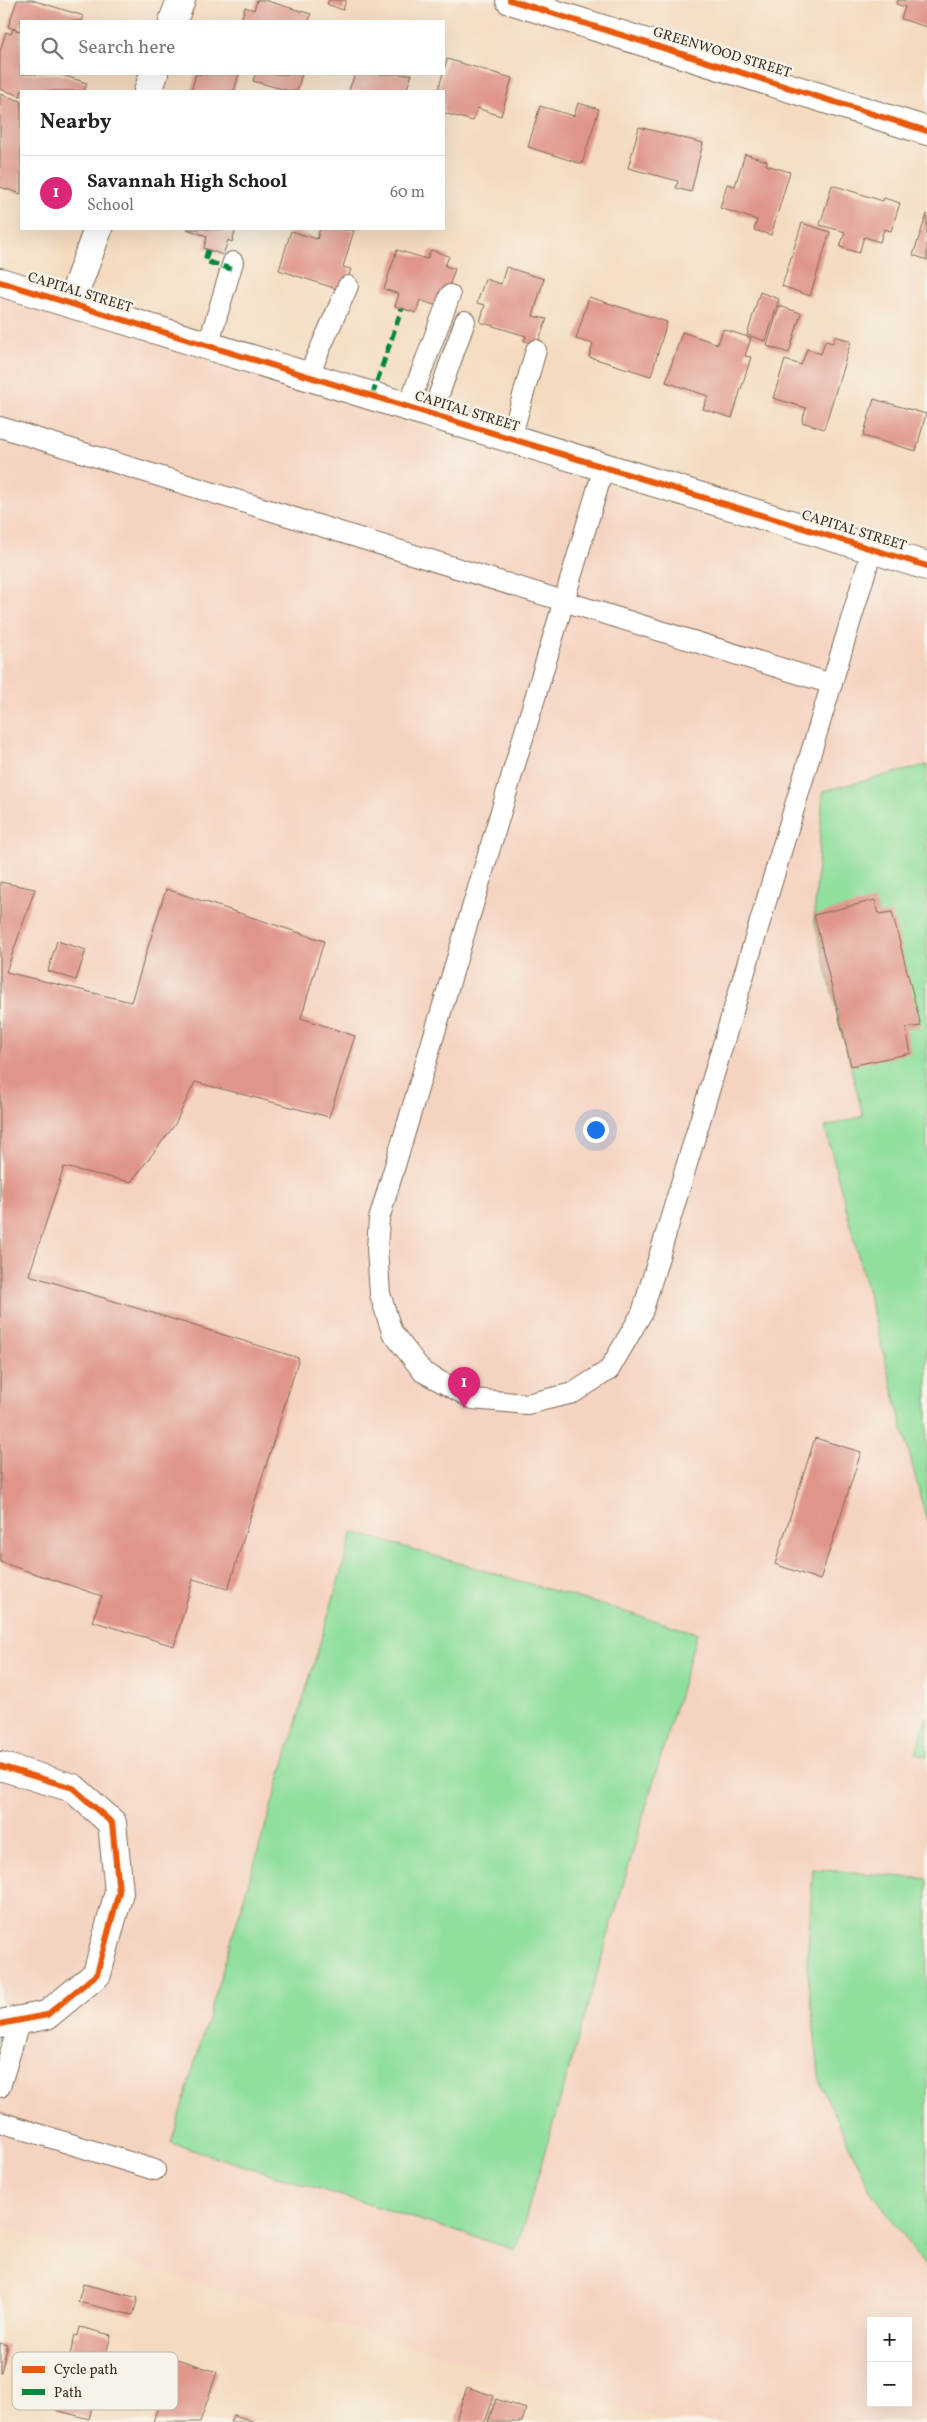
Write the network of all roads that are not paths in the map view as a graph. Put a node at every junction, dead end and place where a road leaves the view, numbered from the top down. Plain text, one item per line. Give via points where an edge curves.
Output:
1 (181, 0) edge
2 (510, 0) edge
3 (173, 20) edge
4 (154, 75) edge
5 (148, 90) edge
6 (927, 130) edge
7 (98, 230) edge
8 (233, 262) dead end
9 (0, 282) edge
10 (348, 286) dead end
11 (450, 295) dead end
12 (71, 304) junction
13 (465, 321) dead end
14 (208, 345) junction
15 (536, 350) dead end
16 (308, 376) junction
17 (420, 411) junction
18 (0, 426) edge
19 (511, 438) junction
20 (604, 467) junction
21 (872, 550) junction
22 (927, 566) edge
23 (564, 603) junction
24 (832, 684) junction
25 (0, 1766) edge
26 (10, 2022) edge
27 (0, 2087) edge
28 (0, 2122) edge
29 (155, 2170) dead end

1 - 3 street
2 - 6 street, GREENWOOD STREET
4 - 5 street
7 - 12 street
8 - 14 lane
9 - 12 street, CAPITAL STREET
10 - 16 lane
11 - 17 lane
12 - 14 street, CAPITAL STREET
13 - 17 lane
14 - 16 street, CAPITAL STREET
15 - 19 lane
16 - 17 street, CAPITAL STREET
17 - 19 street, CAPITAL STREET
18 - 23 lane
19 - 20 street, CAPITAL STREET
20 - 21 street, CAPITAL STREET
20 - 23 lane
21 - 22 street, CAPITAL STREET
21 - 24 lane
23 - 24 lane
23 - 24 lane via 379,1218 380,1294 392,1332 423,1372 472,1399 527,1404 573,1393 609,1370 642,1313
25 - 26 street via 73,1788 112,1823 119,1892 97,1974 47,2015
26 - 27 lane
28 - 29 lane

